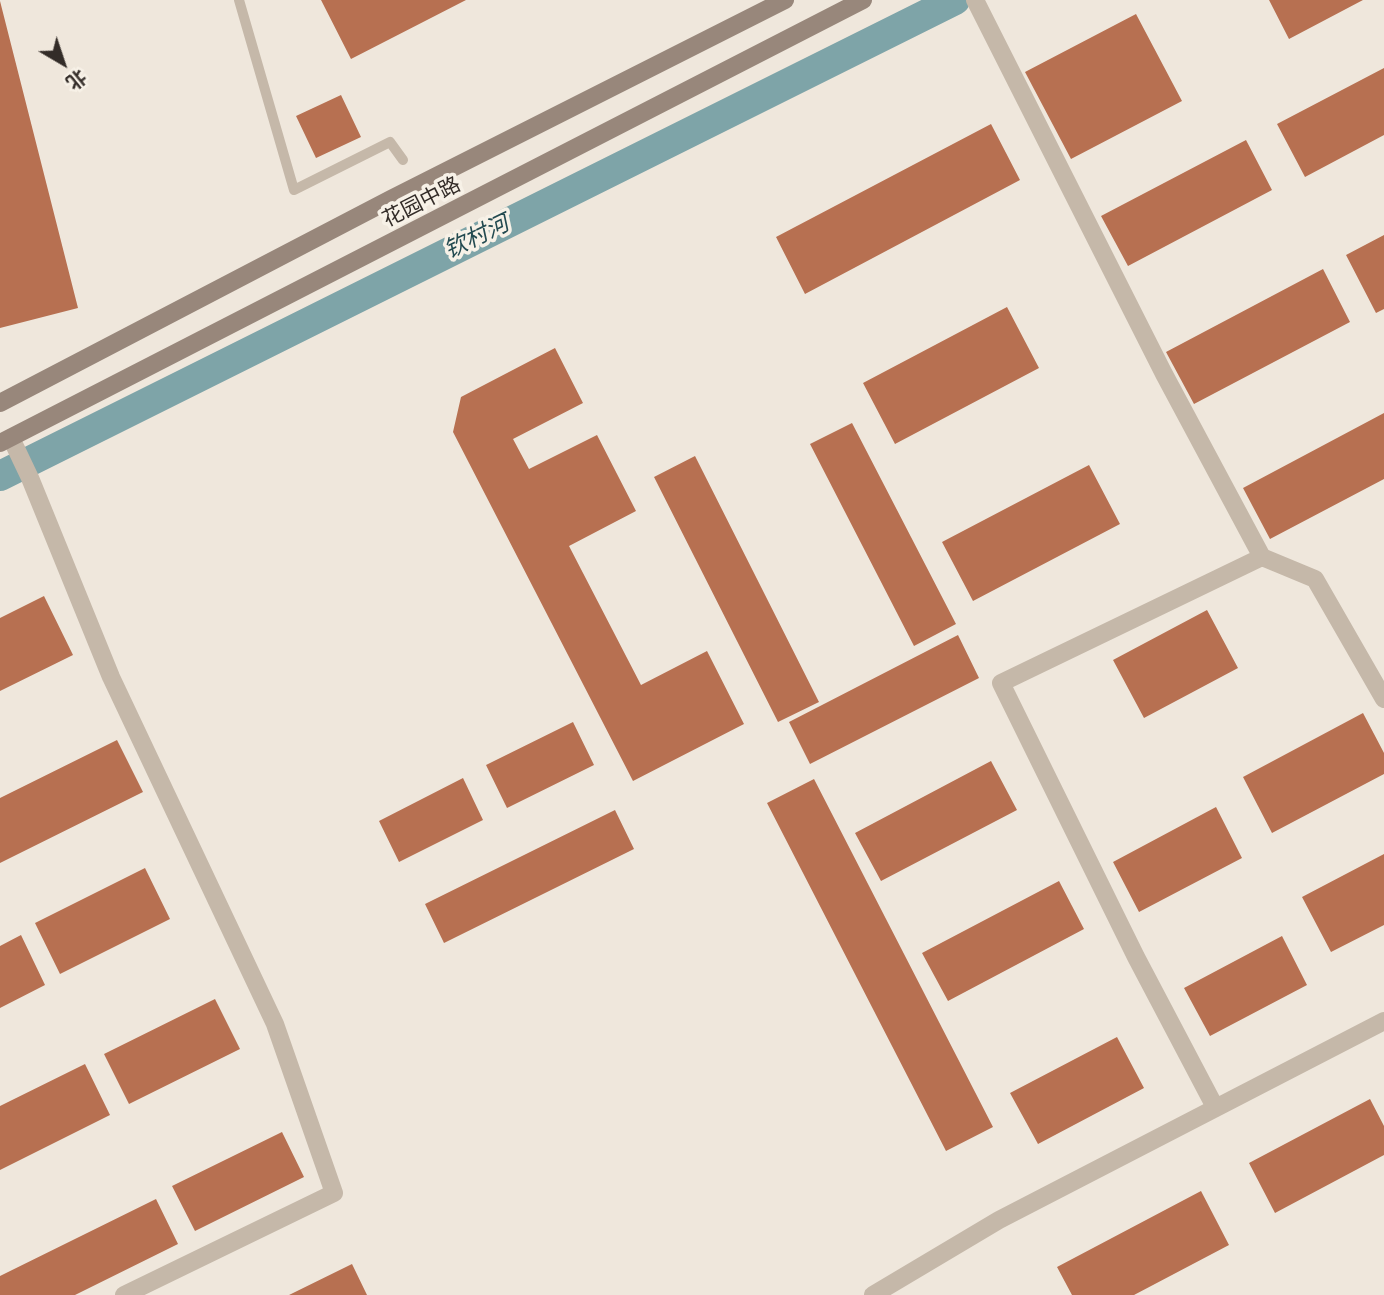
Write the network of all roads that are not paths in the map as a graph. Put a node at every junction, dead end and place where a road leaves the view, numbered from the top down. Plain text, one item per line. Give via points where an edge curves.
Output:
1 (239, 0) edge
2 (785, 0) edge
3 (863, 0) edge
4 (975, 0) edge
5 (403, 160) dead end
6 (0, 403) edge
7 (9, 443) edge
8 (1262, 557) junction
9 (1384, 698) edge
10 (1384, 1021) edge
11 (1215, 1107) junction
12 (124, 1295) edge
13 (873, 1295) edge

1 - 5 lane via 294,190 390,142
2 - 6 main road
3 - 7 main road, 花园中路
4 - 8 street
7 - 12 street via 30,478 111,677 275,1024 334,1193
8 - 9 street via 1315,579
8 - 11 street via 1001,683
10 - 11 street
11 - 13 street via 999,1220

